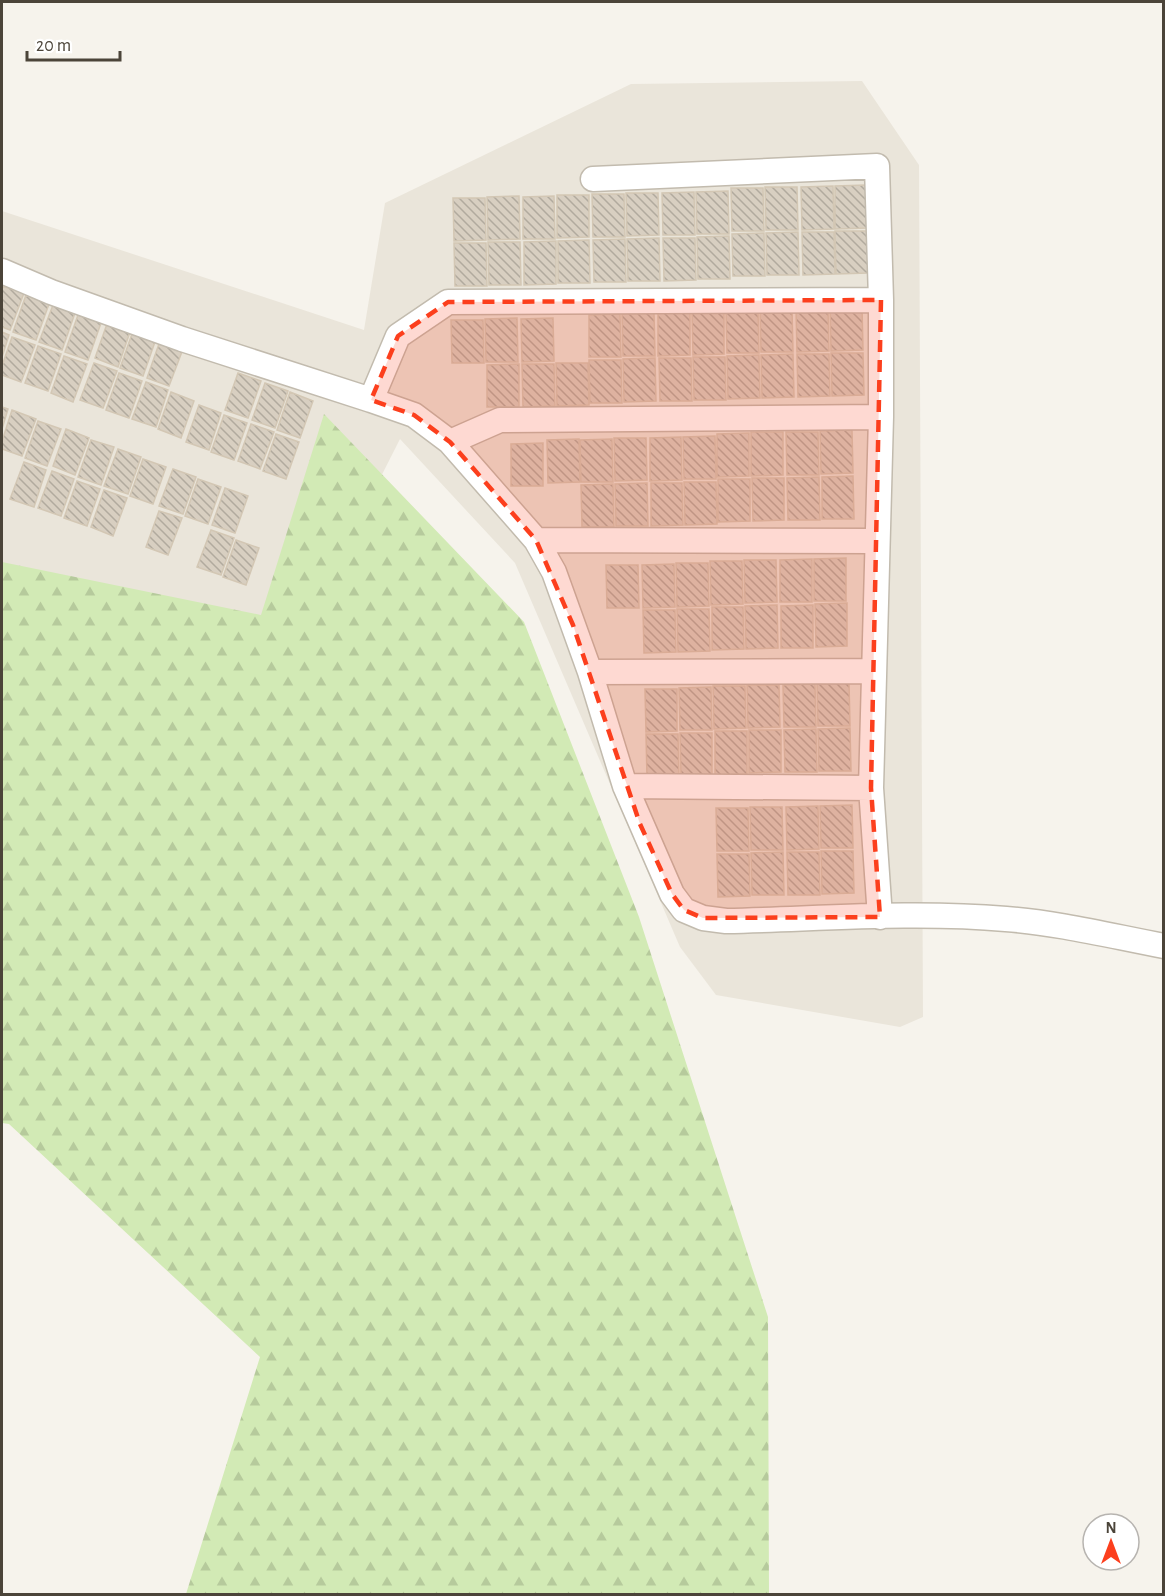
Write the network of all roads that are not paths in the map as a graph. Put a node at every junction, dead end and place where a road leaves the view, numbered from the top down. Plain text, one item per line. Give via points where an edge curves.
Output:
1 (593, 179) dead end
2 (2, 271) edge
3 (881, 300) junction
4 (371, 400) junction
5 (881, 417) junction
6 (450, 442) junction
7 (536, 540) junction
8 (877, 541) junction
9 (874, 671) junction
10 (591, 672) junction
11 (625, 786) junction
12 (871, 788) junction
13 (880, 917) junction
14 (1164, 946) edge

1 - 3 street via 877,166
2 - 4 street via 182,339
3 - 4 street via 448,302 398,336
3 - 5 street
4 - 6 street via 414,416
5 - 6 street via 500,420
5 - 8 street
6 - 7 street
7 - 8 street
7 - 10 street via 554,572
8 - 9 street
9 - 10 street
9 - 12 street
10 - 11 street
11 - 12 street
11 - 13 street via 672,894 684,910 726,921
12 - 13 street
13 - 14 street via 1006,919

